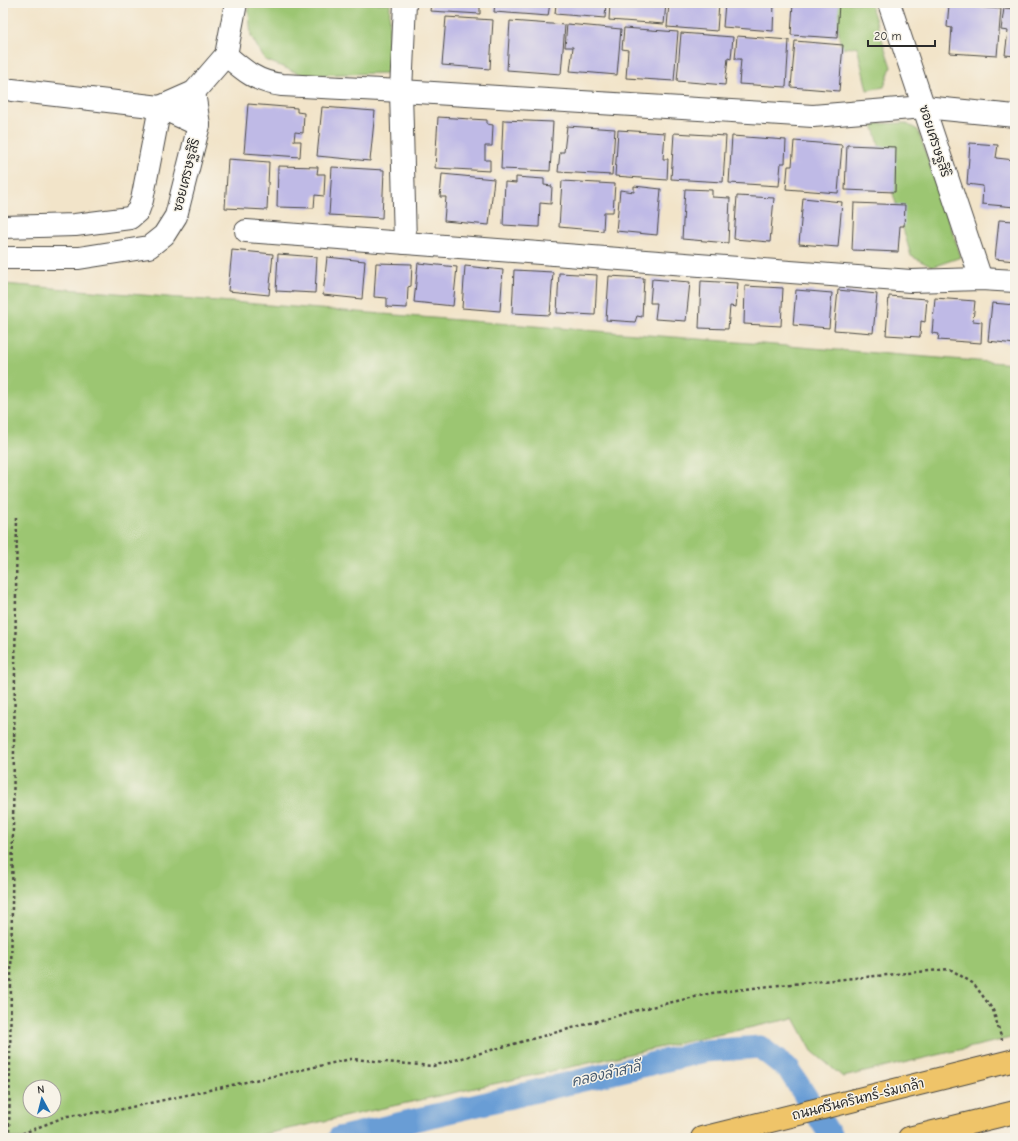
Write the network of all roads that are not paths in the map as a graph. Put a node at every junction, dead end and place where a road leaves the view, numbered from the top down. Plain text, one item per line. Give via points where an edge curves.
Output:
1 (236, 3) edge
2 (405, 3) edge
3 (889, 3) edge
4 (226, 55) junction
5 (12, 90) dead end
6 (401, 91) junction
7 (194, 92) junction
8 (160, 107) junction
9 (924, 107) junction
10 (1015, 116) edge
11 (199, 124) junction
12 (130, 218) junction
13 (3, 227) edge
14 (246, 231) dead end
15 (406, 243) junction
16 (149, 247) junction
17 (3, 258) edge
18 (981, 279) junction
19 (1015, 282) edge
20 (1012, 1061) edge
21 (1015, 1112) edge
22 (712, 1136) edge
23 (909, 1138) edge

1 - 4 street
2 - 6 street
3 - 9 street, ซอยเศรษฐสิริ
4 - 6 street via 245,72 268,84
4 - 7 street
5 - 8 street
6 - 9 street via 813,116
6 - 15 street
7 - 8 street
7 - 11 street, ซอยเศรษฐสิริ
8 - 11 street
8 - 12 street via 142,200 138,211
9 - 10 street
9 - 18 street, ซอยเศรษฐสิริ
11 - 16 street, ซอยเศรษฐสิริ via 176,216 164,235
12 - 13 street via 75,225
12 - 16 street
14 - 15 street
15 - 18 street via 911,282
16 - 17 street via 79,258
18 - 19 street
20 - 22 main road, ถนนศรีนครินทร์-ร่มเกล้า
21 - 23 main road

